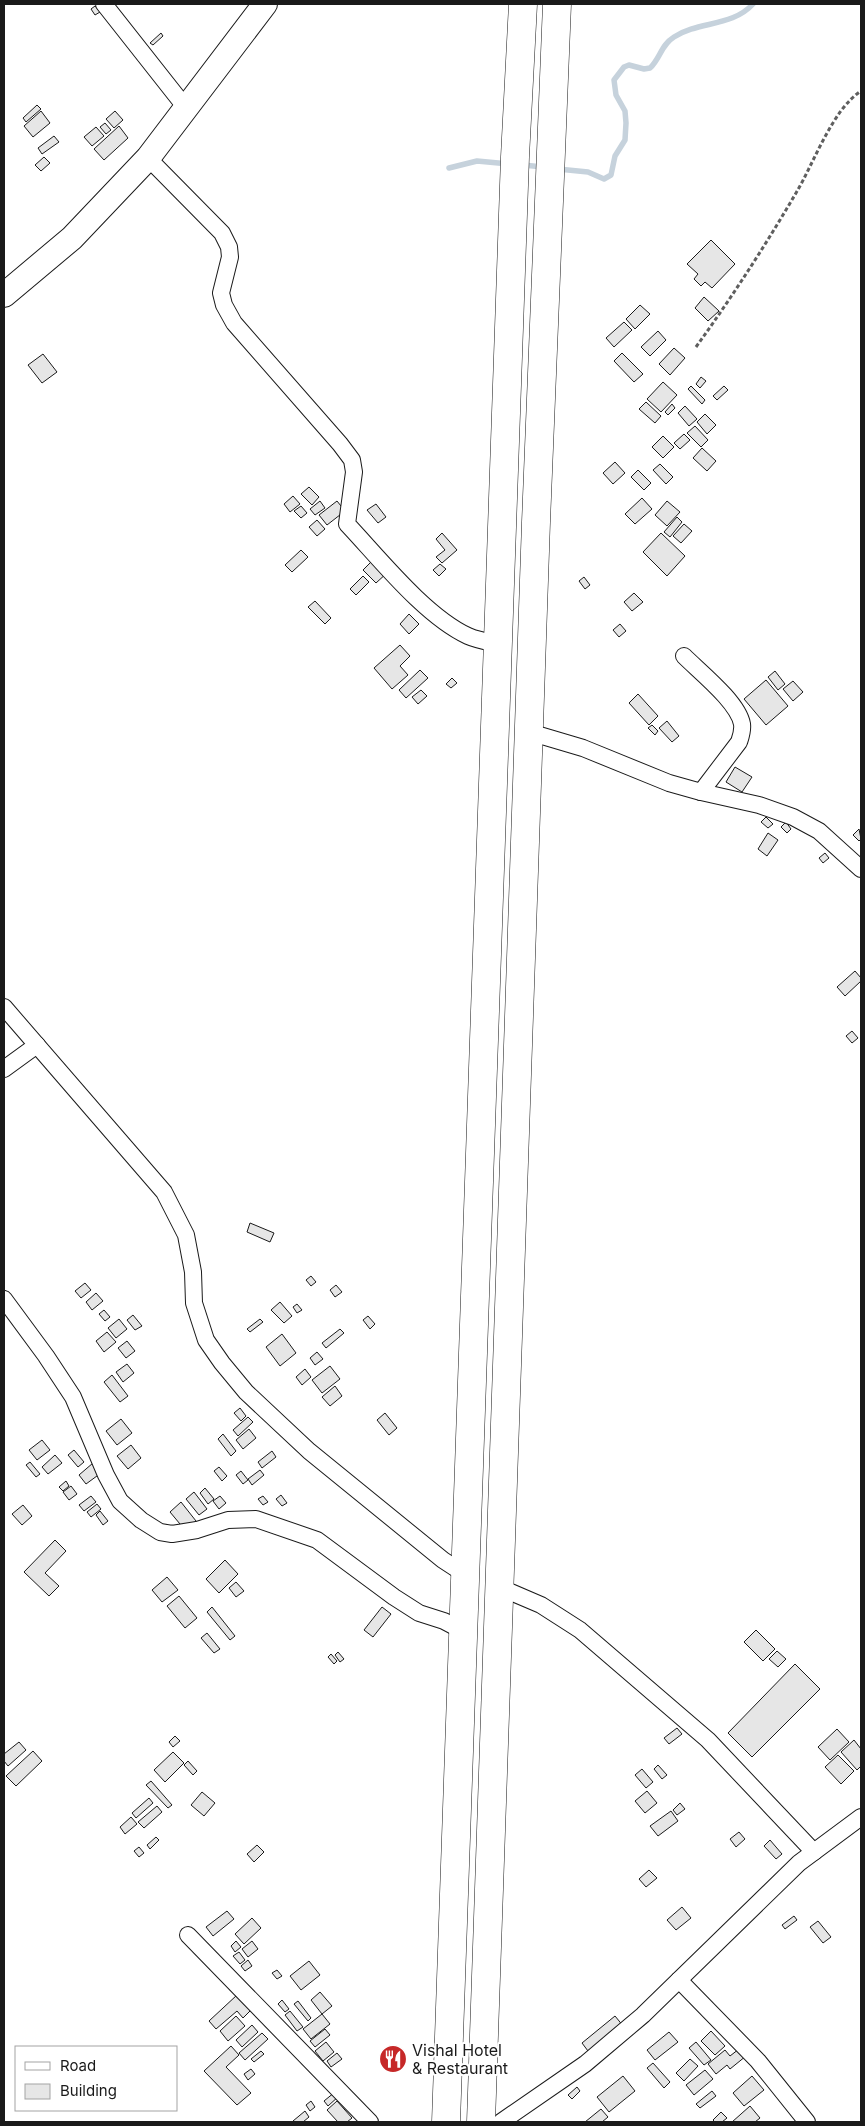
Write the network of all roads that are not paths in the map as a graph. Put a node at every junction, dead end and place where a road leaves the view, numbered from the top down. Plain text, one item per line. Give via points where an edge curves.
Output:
1 (104, 4) edge
2 (265, 4) edge
3 (523, 4) edge
4 (557, 4) edge
5 (186, 108) junction
6 (148, 158) junction
7 (4, 295) edge
8 (498, 644) junction
9 (684, 656) dead end
10 (528, 732) junction
11 (701, 792) junction
12 (861, 869) edge
13 (4, 1008) edge
14 (37, 1045) junction
15 (4, 1069) edge
16 (4, 1299) edge
17 (466, 1575) junction
18 (499, 1587) junction
19 (464, 1631) junction
20 (861, 1817) edge
21 (814, 1852) junction
22 (188, 1935) dead end
23 (679, 1980) junction
24 (370, 2122) edge
25 (446, 2122) edge
26 (481, 2122) edge
27 (501, 2122) edge
28 (807, 2122) edge

1 - 5 street
2 - 5 street
3 - 8 highway
4 - 10 highway
5 - 6 street
6 - 7 street via 72,238
6 - 8 street via 222,233 230,257 221,293 234,323 352,460 354,472 347,524 426,607 469,636
8 - 17 highway
9 - 11 street via 737,711 742,722 739,742
10 - 11 street via 583,748 669,783
10 - 18 highway
11 - 12 street via 759,805 793,817 819,831
13 - 14 street
14 - 15 street
14 - 17 street via 164,1192 186,1235 194,1272 194,1303 206,1340 222,1363 246,1392 309,1451
16 - 19 street via 73,1397 120,1501 141,1520 160,1532 172,1534 228,1520 256,1519 317,1540 394,1597 420,1613
17 - 19 highway
18 - 21 street via 541,1605 587,1636 708,1740
18 - 26 highway
19 - 25 highway
20 - 21 street
21 - 23 street via 799,1862
22 - 24 street
23 - 27 street via 585,2064
23 - 28 street via 758,2061

